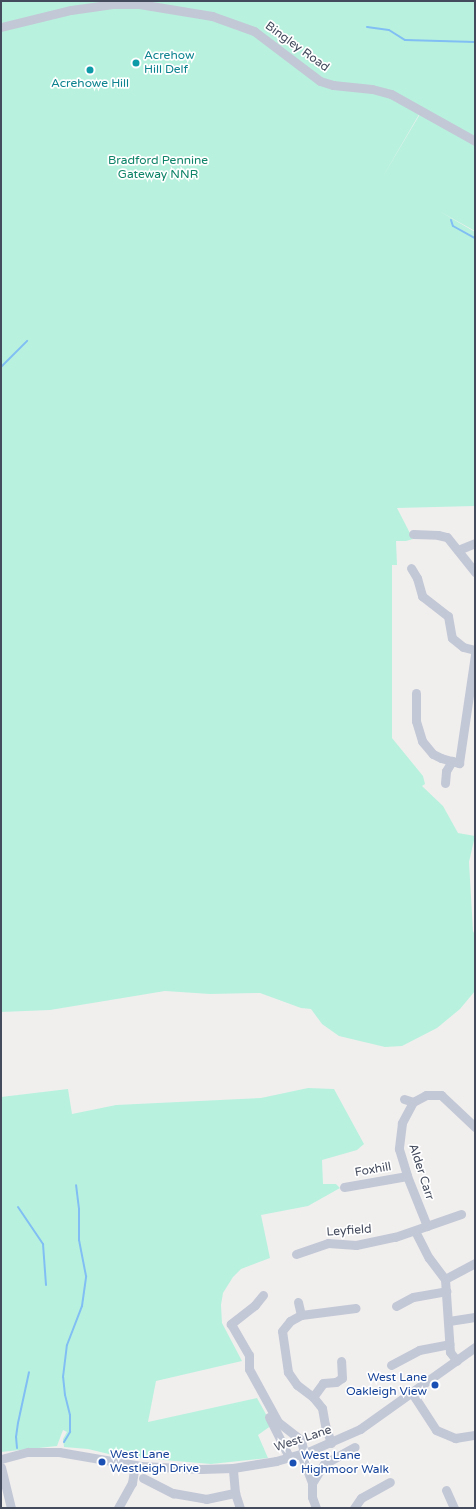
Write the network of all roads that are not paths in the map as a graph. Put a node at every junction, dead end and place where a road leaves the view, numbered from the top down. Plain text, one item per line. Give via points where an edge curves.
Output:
1 (1, 27) edge
2 (475, 141) edge
3 (413, 534) dead end
4 (475, 543) edge
5 (458, 550) junction
6 (411, 568) dead end
7 (475, 572) edge
8 (475, 650) edge
9 (475, 654) edge
10 (416, 693) dead end
11 (455, 762) junction
12 (445, 783) dead end
13 (475, 1127) edge
14 (407, 1176) junction
15 (344, 1187) dead end
16 (461, 1214) dead end
17 (427, 1226) junction
18 (414, 1231) junction
19 (296, 1254) dead end
20 (475, 1263) edge
21 (444, 1279) junction
22 (446, 1291) junction
23 (263, 1295) dead end
24 (298, 1302) dead end
25 (396, 1306) dead end
26 (356, 1308) dead end
27 (304, 1315) junction
28 (475, 1317) edge
29 (449, 1321) junction
30 (449, 1344) junction
31 (475, 1347) edge
32 (342, 1361) dead end
33 (457, 1361) junction
34 (391, 1365) dead end
35 (412, 1393) junction
36 (313, 1396) junction
37 (260, 1398) dead end
38 (475, 1435) edge
39 (331, 1443) junction
40 (356, 1447) dead end
41 (303, 1453) junction
42 (289, 1457) junction
43 (1, 1459) edge
44 (135, 1465) junction
45 (1, 1467) edge
46 (232, 1468) junction
47 (143, 1478) dead end
48 (390, 1482) dead end
49 (312, 1483) junction
50 (446, 1490) dead end
51 (235, 1493) junction
52 (201, 1503) edge
53 (11, 1508) edge
54 (118, 1508) edge
55 (240, 1508) edge
56 (316, 1508) edge
57 (354, 1508) edge
58 (454, 1508) edge

1 - 2 street, Bingley Road via 78,9 113,4 145,5 212,16 254,31 320,81 391,94
3 - 5 street via 447,537
4 - 5 street
5 - 7 street
6 - 8 street via 422,596 448,616 451,635 455,642
9 - 11 street
10 - 11 street via 416,721 422,741 433,754
11 - 12 street via 446,770
13 - 14 street, Alder Carr via 441,1095 426,1095 408,1101 398,1143
14 - 15 street, Foxhill
14 - 17 street, Alder Carr
16 - 17 street, Leyfield
17 - 18 street, Leyfield
18 - 19 street, Leyfield via 356,1245 328,1243
18 - 21 street
20 - 21 street
21 - 22 street
22 - 25 street via 413,1297
22 - 29 street
23 - 41 street via 255,1305 229,1320 249,1355 250,1369 278,1422 301,1440
24 - 27 street
26 - 27 street
27 - 36 street via 287,1323 282,1335 291,1378 304,1392
28 - 29 street
29 - 30 street
30 - 33 street via 450,1352
30 - 34 street via 418,1350
31 - 33 street, West Lane
32 - 36 street via 342,1378 336,1382 323,1383
33 - 35 street, West Lane
35 - 38 street via 436,1430 455,1438
35 - 39 street, West Lane via 360,1429
36 - 39 street via 322,1408
37 - 42 street
39 - 41 street, West Lane
40 - 49 street via 324,1464
41 - 42 street, West Lane
41 - 49 street
42 - 46 street, West Lane
43 - 44 street, West Lane via 28,1452 60,1452
44 - 46 street, West Lane
44 - 54 street via 132,1483
45 - 53 street
46 - 51 street
47 - 52 street
48 - 57 street via 361,1498
49 - 56 street via 312,1497
50 - 58 street
51 - 52 street
51 - 55 street

